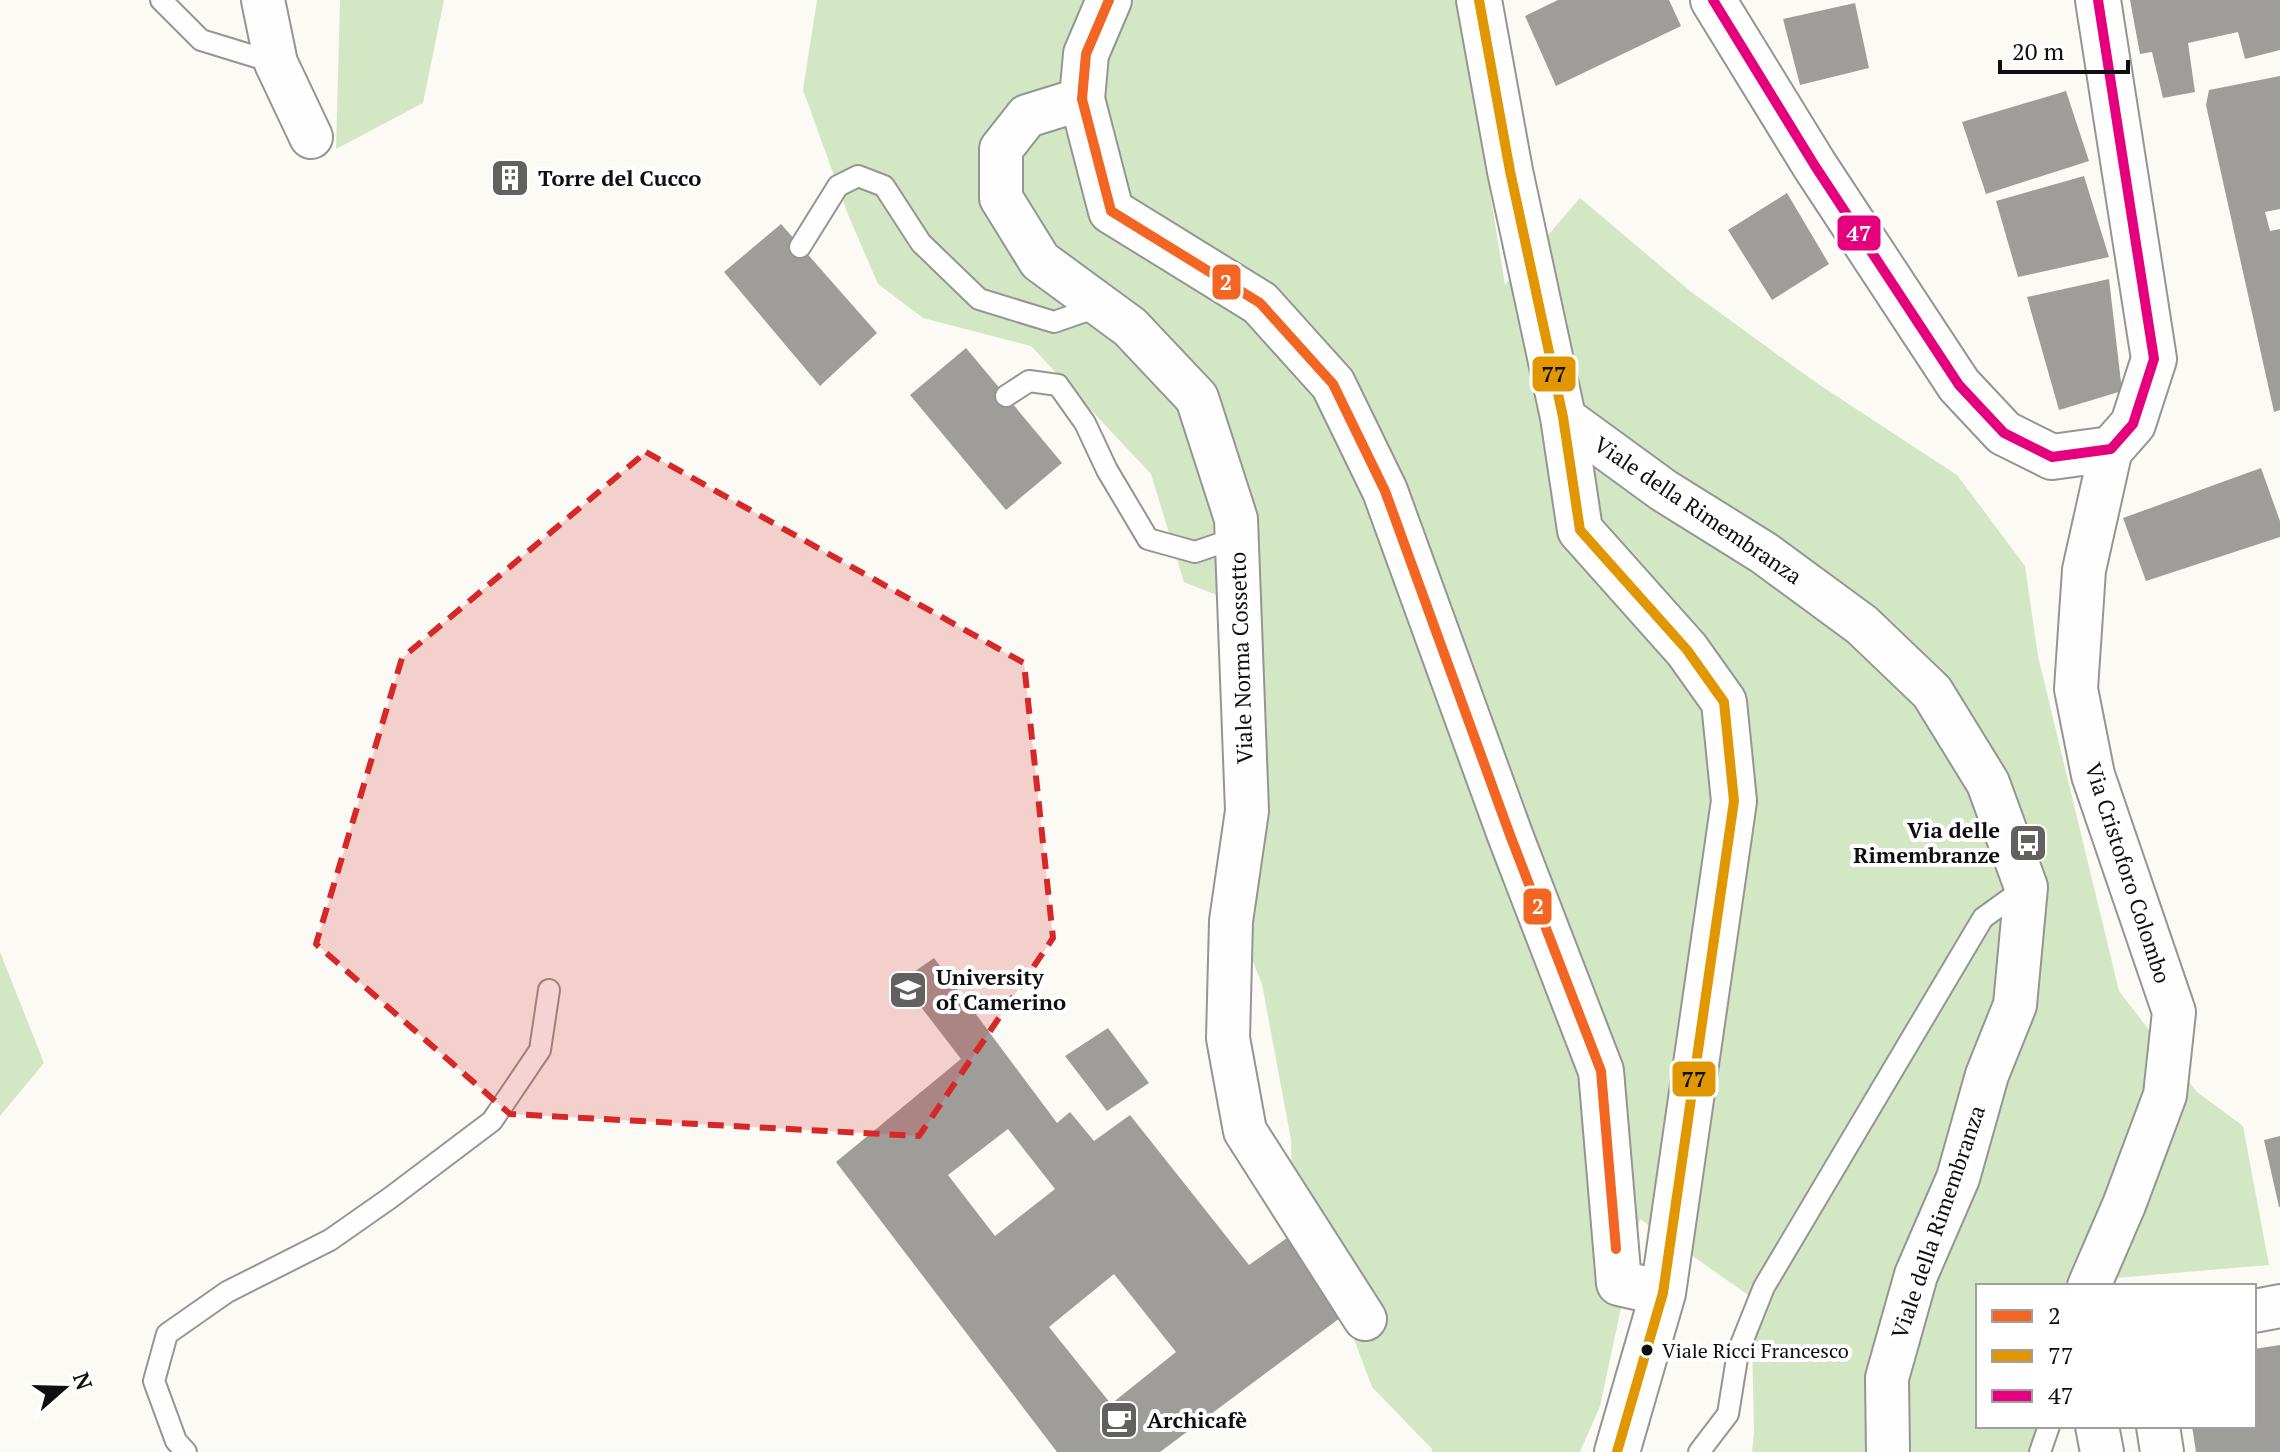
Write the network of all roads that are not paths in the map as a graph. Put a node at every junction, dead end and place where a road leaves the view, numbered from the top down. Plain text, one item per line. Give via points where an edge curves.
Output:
1 (161, 0) edge
2 (263, 0) edge
3 (1109, 0) edge
4 (1479, 0) edge
5 (1713, 0) edge
6 (2098, 0) edge
7 (276, 63) junction
8 (1082, 99) junction
9 (311, 137) dead end
10 (800, 247) dead end
11 (1100, 306) junction
12 (1006, 396) dead end
13 (1563, 417) junction
14 (2111, 449) junction
15 (1236, 538) junction
16 (2026, 887) junction
17 (549, 990) dead end
18 (2090, 1284) edge
19 (1663, 1293) junction
20 (2280, 1306) edge
21 (2256, 1311) edge
22 (1365, 1319) dead end
23 (2048, 1428) edge
24 (2097, 1428) edge
25 (2158, 1428) edge
26 (186, 1452) edge
27 (1617, 1452) edge
28 (1699, 1452) edge
29 (1888, 1452) edge
30 (2040, 1452) edge
31 (2102, 1452) edge
32 (2162, 1452) edge

1 - 7 lane via 201,40
2 - 7 street
3 - 8 street via 1086,54
4 - 13 street
5 - 14 street via 1959,385 2004,433 2052,457
6 - 14 street via 2154,359 2133,424
7 - 9 street
8 - 11 street, Viale Norma Cossetto via 1027,116 1001,149 1001,198 1040,261
8 - 19 street via 1111,211 1260,303 1340,397 1385,491 1601,1071 1619,1283
10 - 11 lane via 838,186 858,176 884,186 921,243 979,299 1054,322
11 - 15 street, Viale Norma Cossetto via 1130,327 1197,398 1236,519
12 - 15 lane via 1029,381 1058,385 1085,423 1148,539 1195,552
13 - 16 street, Viale della Rimembranza via 1862,625 1932,692 1988,783
13 - 19 street, Viale della Rimembranza via 1580,530 1687,650 1724,702 1734,801
14 - 18 street, Via Cristoforo Colombo via 2084,570 2076,689 2093,775 2174,1012 2165,1095
15 - 22 street, Viale Norma Cossetto via 1247,811 1231,921 1228,1038 1245,1131
16 - 28 lane via 1983,918 1764,1287 1738,1352 1728,1414
16 - 29 street, Viale della Rimembranza via 2015,1005 1987,1075 1958,1178 1916,1275 1887,1378
17 - 26 lane via 540,1050 492,1121 330,1240 227,1292 167,1334 154,1381 176,1441
19 - 27 street, Viale della Rimembranza
20 - 21 street
23 - 30 lane
24 - 31 street
25 - 32 street

